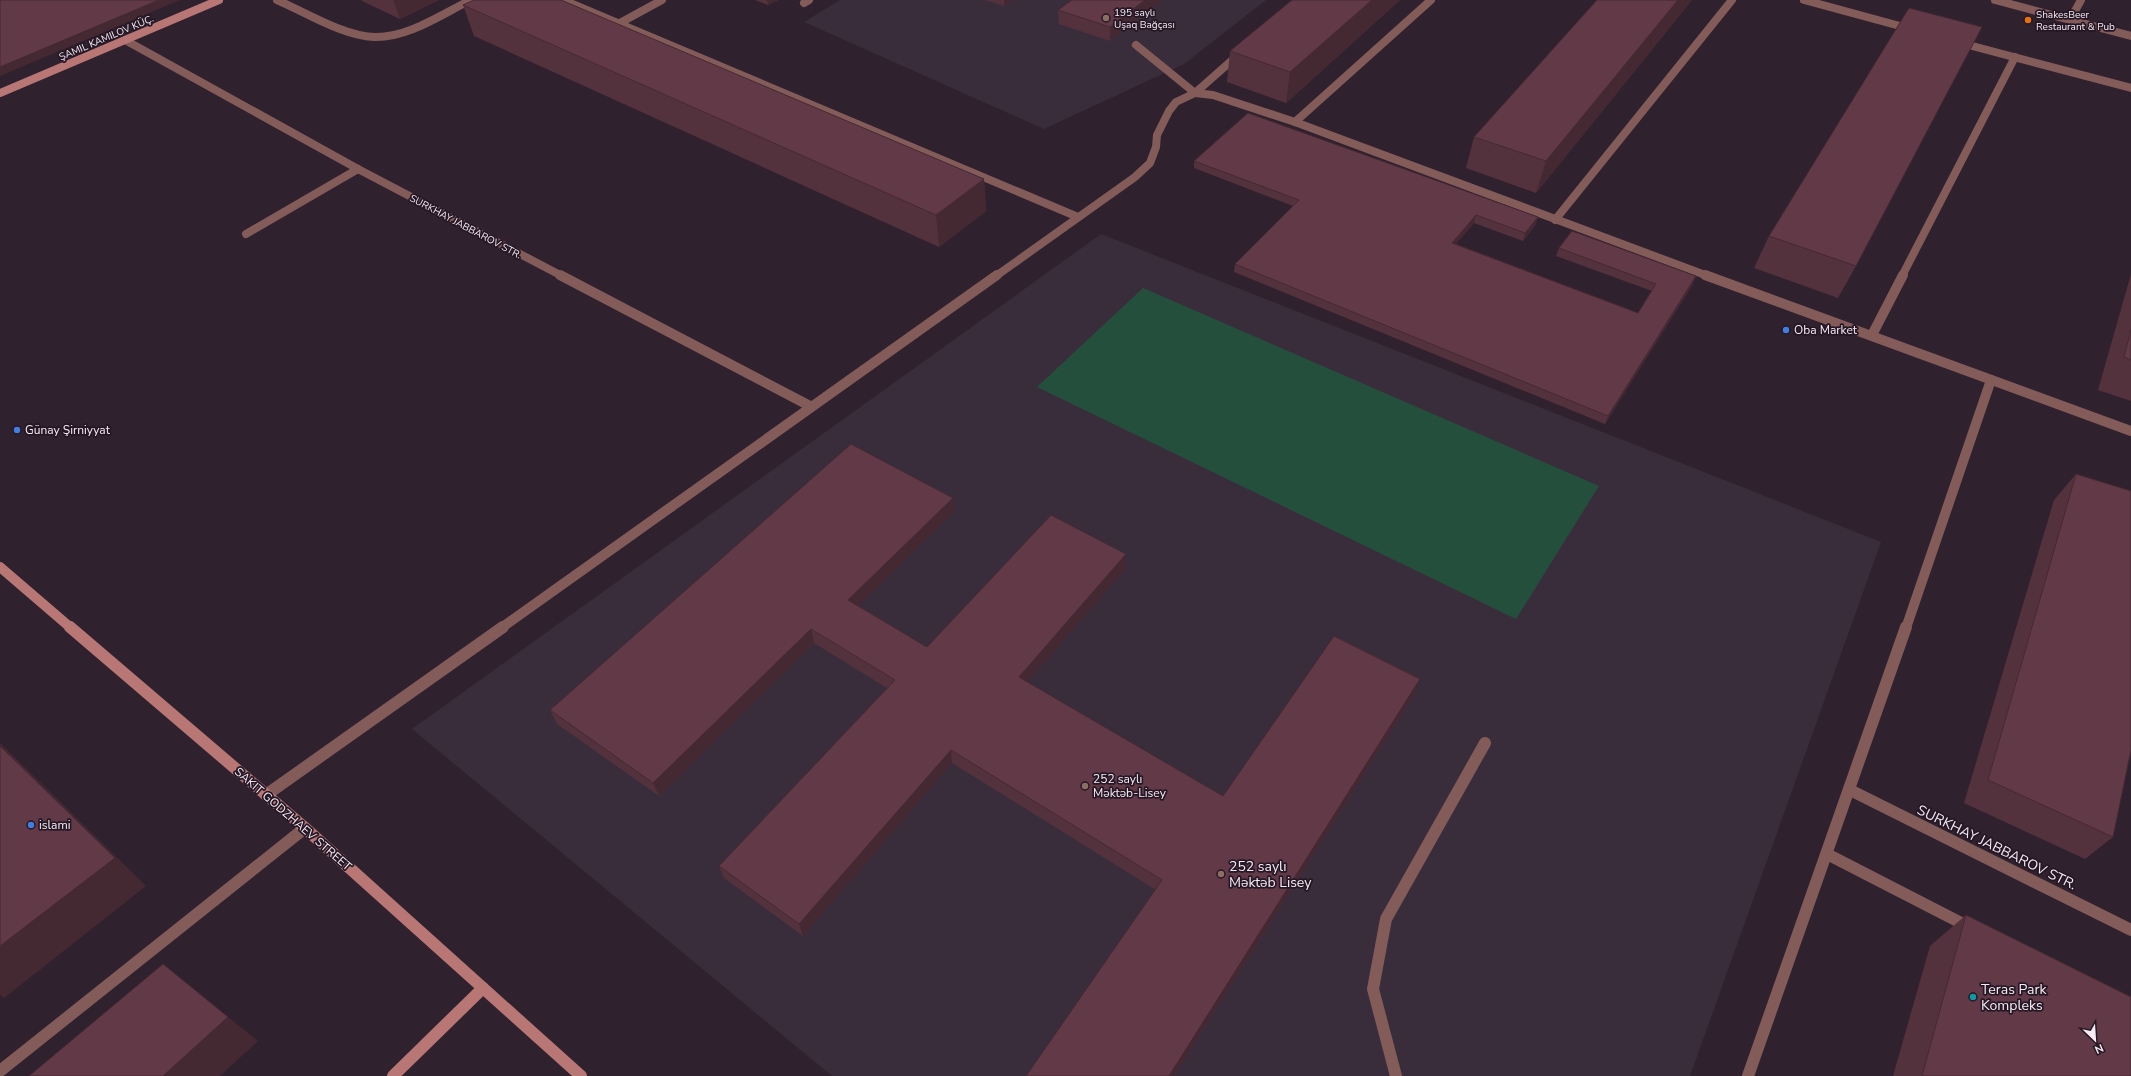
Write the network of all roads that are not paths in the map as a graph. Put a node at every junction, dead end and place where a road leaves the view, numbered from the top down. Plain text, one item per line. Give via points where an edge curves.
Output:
1 (219, 0) edge
2 (277, 0) edge
3 (471, 0) edge
4 (563, 0) edge
5 (662, 0) edge
6 (1431, 0) edge
7 (1732, 0) edge
8 (1804, 0) edge
9 (1995, 0) edge
10 (2081, 0) edge
11 (2070, 20) junction
12 (618, 24) junction
13 (1917, 31) edge
14 (2131, 36) edge
15 (125, 40) junction
16 (1955, 41) edge
17 (1136, 45) dead end
18 (1242, 52) edge
19 (2015, 57) junction
20 (2131, 88) edge
21 (0, 93) edge
22 (1195, 93) junction
23 (1296, 122) junction
24 (358, 169) junction
25 (1078, 217) junction
26 (1555, 220) junction
27 (246, 234) dead end
28 (1872, 335) junction
29 (1991, 380) junction
30 (810, 406) junction
31 (2131, 431) edge
32 (0, 567) edge
33 (1486, 744) dead end
34 (1850, 790) junction
35 (266, 795) junction
36 (305, 828) junction
37 (1827, 854) junction
38 (2131, 930) edge
39 (1982, 934) edge
40 (483, 988) junction
41 (0, 1071) edge
42 (393, 1076) edge
43 (582, 1076) edge
44 (1396, 1076) edge
45 (1748, 1076) edge

1 - 15 street, ŞAMIL KAMILOV KÜÇ.
2 - 3 street via 363,36 382,36 405,31
4 - 12 street
5 - 12 street
6 - 23 street
7 - 26 street
8 - 13 street
9 - 11 street
10 - 11 street
11 - 14 street
12 - 25 street
15 - 21 street, ŞAMIL KAMILOV KÜÇ.
15 - 24 street, SURKHAY JABBAROV STR.
16 - 19 street
17 - 22 street
18 - 22 street
19 - 20 street
19 - 28 street
22 - 23 street via 1213,95
22 - 25 street via 1176,102 1169,111 1157,135 1150,163 1135,177
23 - 26 street
24 - 27 street
24 - 30 street, SURKHAY JABBAROV STR.
25 - 30 street
26 - 28 street
28 - 29 street
29 - 31 street
29 - 34 street
30 - 35 street
32 - 35 street, SAKIT GODZHAEV STREET
33 - 44 street via 1386,919 1373,988
34 - 37 street
34 - 38 street, SURKHAY JABBAROV STR.
35 - 36 street, SAKIT GODZHAEV STREET
36 - 40 street, SAKIT GODZHAEV STREET
36 - 41 street
37 - 39 street
37 - 45 street
40 - 42 street
40 - 43 street, SAKIT GODZHAEV STREET

